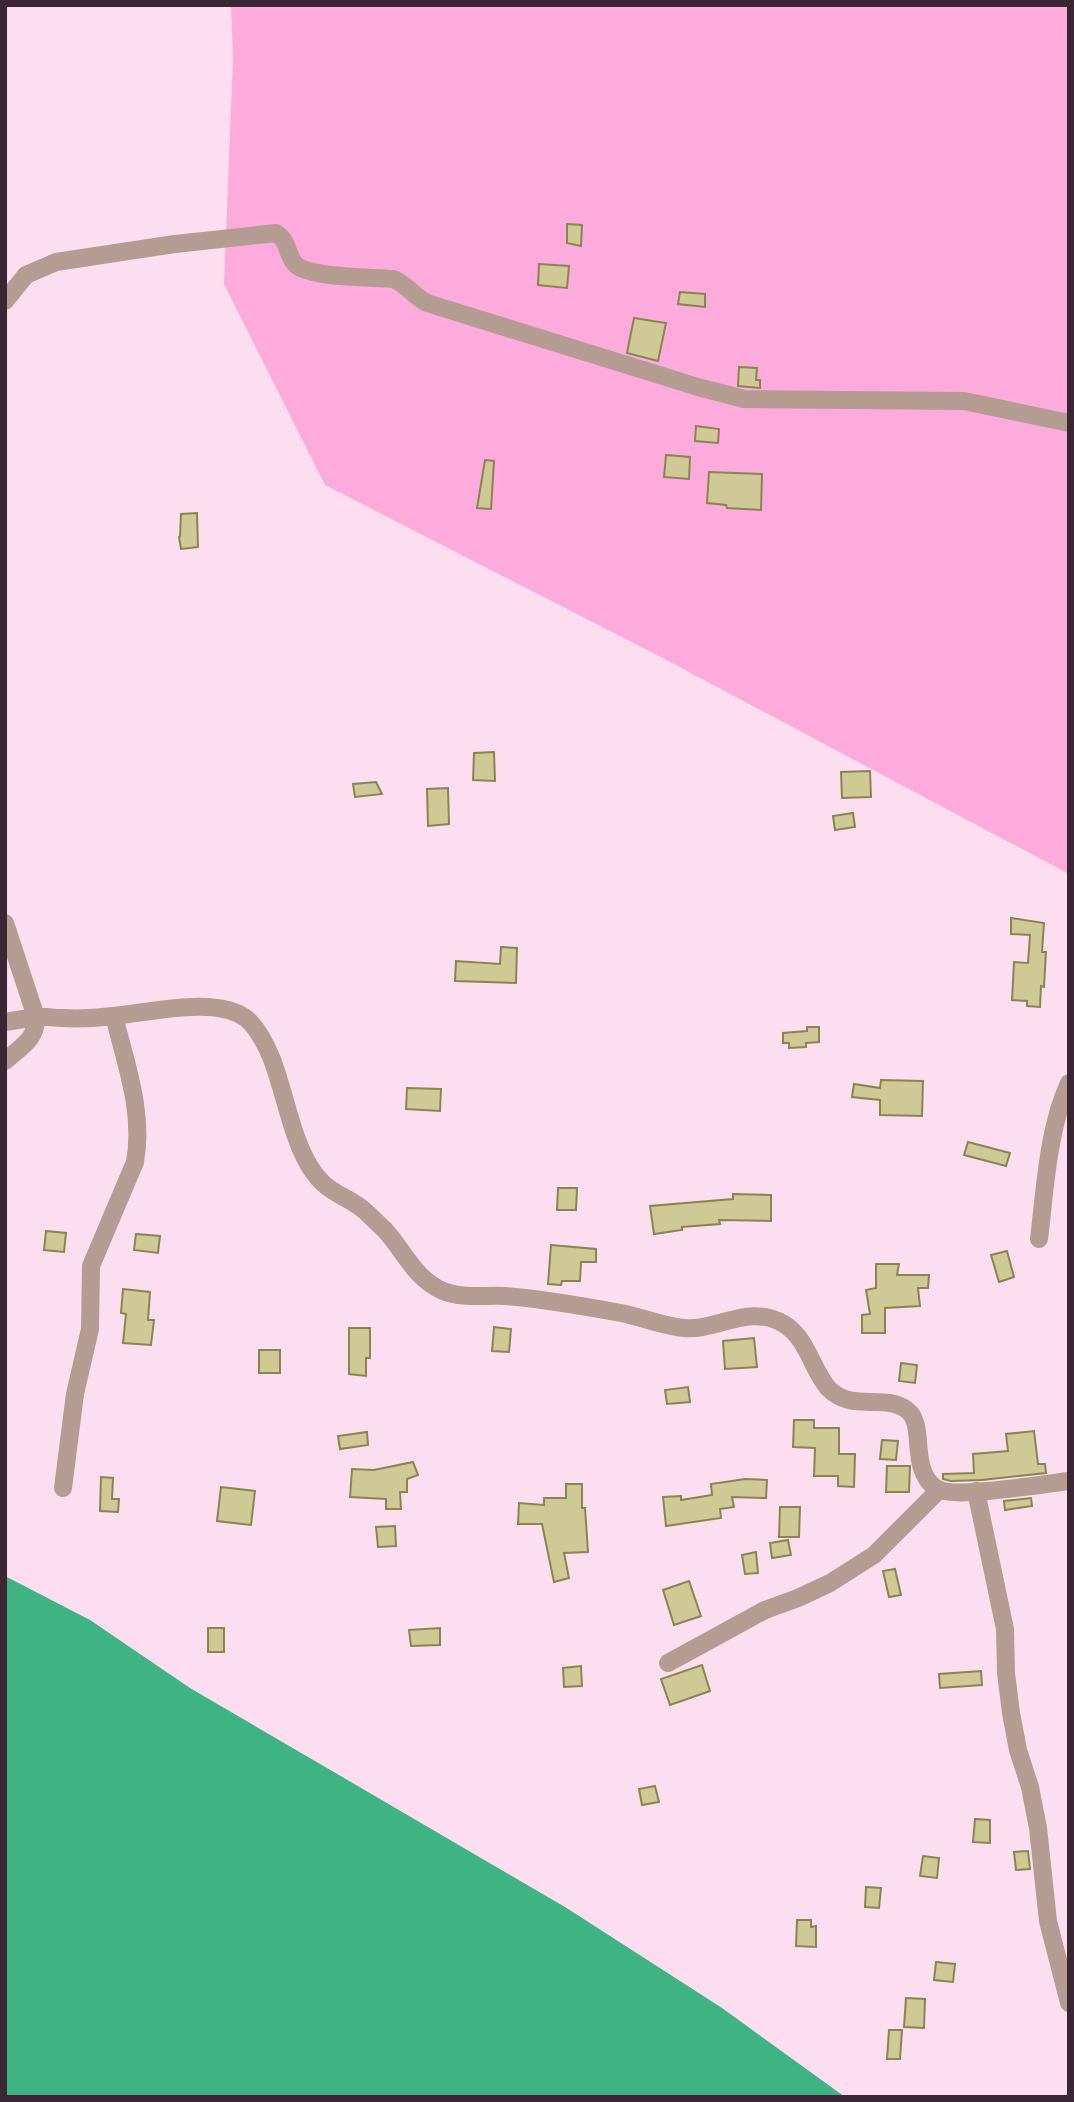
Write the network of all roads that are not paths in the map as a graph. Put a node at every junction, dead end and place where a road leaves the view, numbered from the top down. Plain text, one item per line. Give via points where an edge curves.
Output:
1 (5, 301) edge
2 (1069, 423) edge
3 (5, 923) edge
4 (114, 1016) junction
5 (36, 1017) junction
6 (5, 1022) edge
7 (5, 1061) edge
8 (1069, 1083) edge
9 (1039, 1239) dead end
10 (1069, 1481) edge
11 (62, 1488) dead end
12 (939, 1490) junction
13 (975, 1491) junction
14 (668, 1662) dead end
15 (1069, 2003) edge

1 - 2 street via 26,275 56,262 276,233 296,265 313,273 393,279 427,303 744,399 964,401
3 - 5 street
4 - 5 street
4 - 11 street via 135,1100 138,1144 135,1162 91,1266 90,1329
4 - 12 street via 181,1007 232,1012 247,1020 270,1054 299,1145 311,1168 328,1190 360,1208 387,1232 424,1279 442,1290 625,1314 686,1329 738,1316 786,1325 839,1397 909,1410 916,1425 920,1461 927,1479
5 - 6 street
5 - 7 street via 32,1037
8 - 9 street via 1058,1110
10 - 13 street
12 - 13 street
12 - 14 street via 874,1555 831,1583 765,1610
13 - 15 street via 1004,1629 1014,1725 1038,1828 1050,1937

